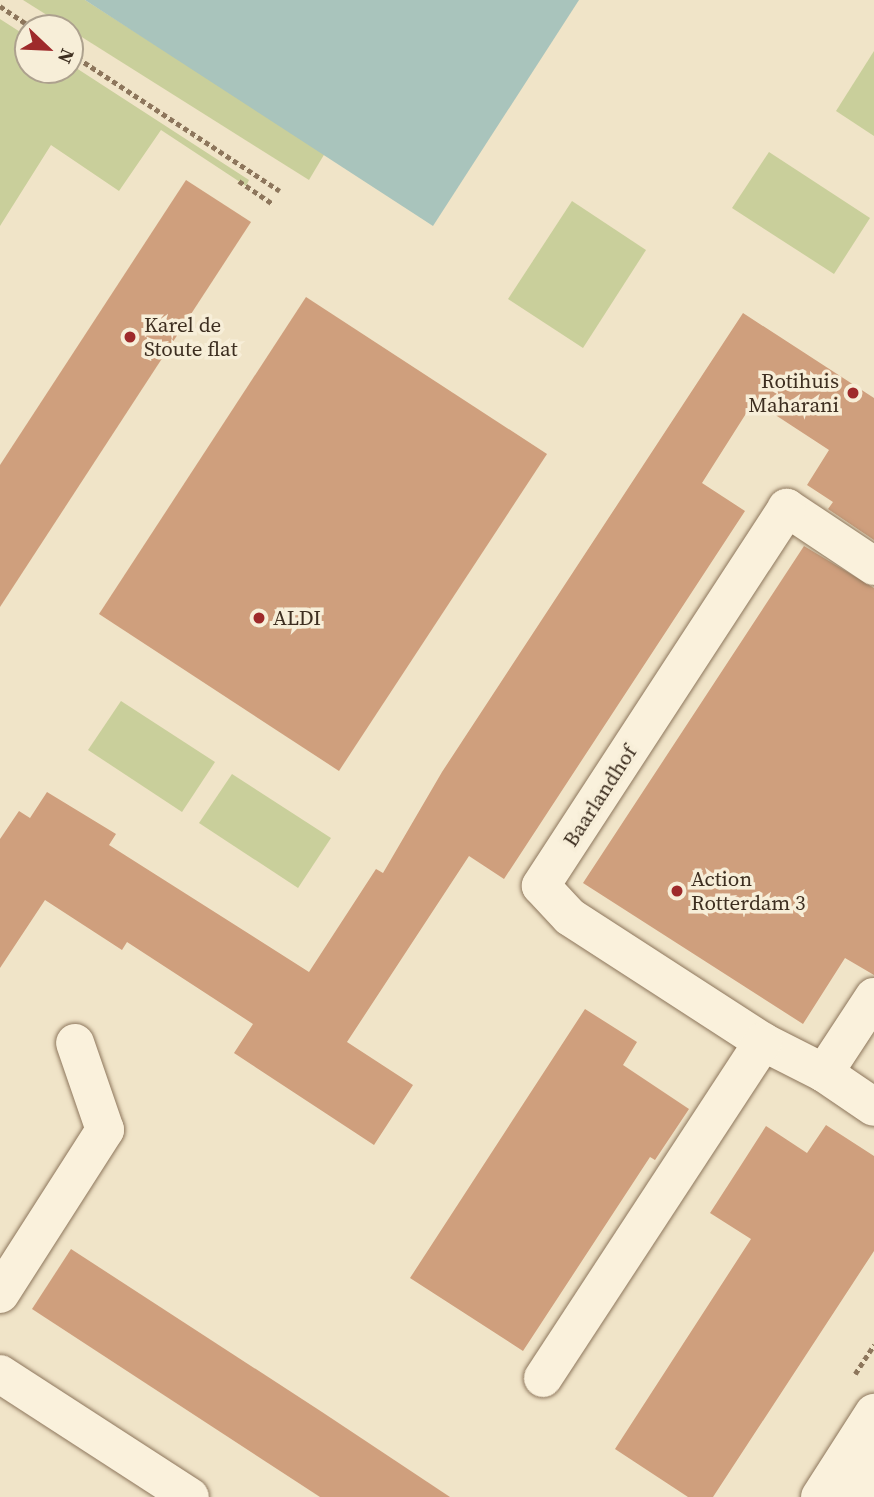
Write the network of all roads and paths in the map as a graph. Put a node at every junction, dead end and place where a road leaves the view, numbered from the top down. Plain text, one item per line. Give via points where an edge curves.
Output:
1 (84, 61) edge
2 (239, 181) dead end
3 (280, 191) dead end
4 (272, 203) dead end
5 (874, 566) edge
6 (874, 997) edge
7 (763, 1042) junction
8 (75, 1043) dead end
9 (824, 1073) junction
10 (874, 1107) edge
11 (0, 1294) edge
12 (0, 1374) edge
13 (543, 1378) dead end
14 (874, 1413) edge
15 (874, 1465) edge
16 (190, 1497) edge
17 (820, 1497) edge
18 (854, 1497) edge

1 - 3 path
2 - 4 path
5 - 7 street, Baarlandhof via 786,508 541,886 570,917
6 - 9 street
7 - 9 street, Baarlandhof
7 - 13 street
8 - 11 street via 105,1130
9 - 10 street, Baarlandhof
12 - 16 street
14 - 17 street
15 - 18 street

